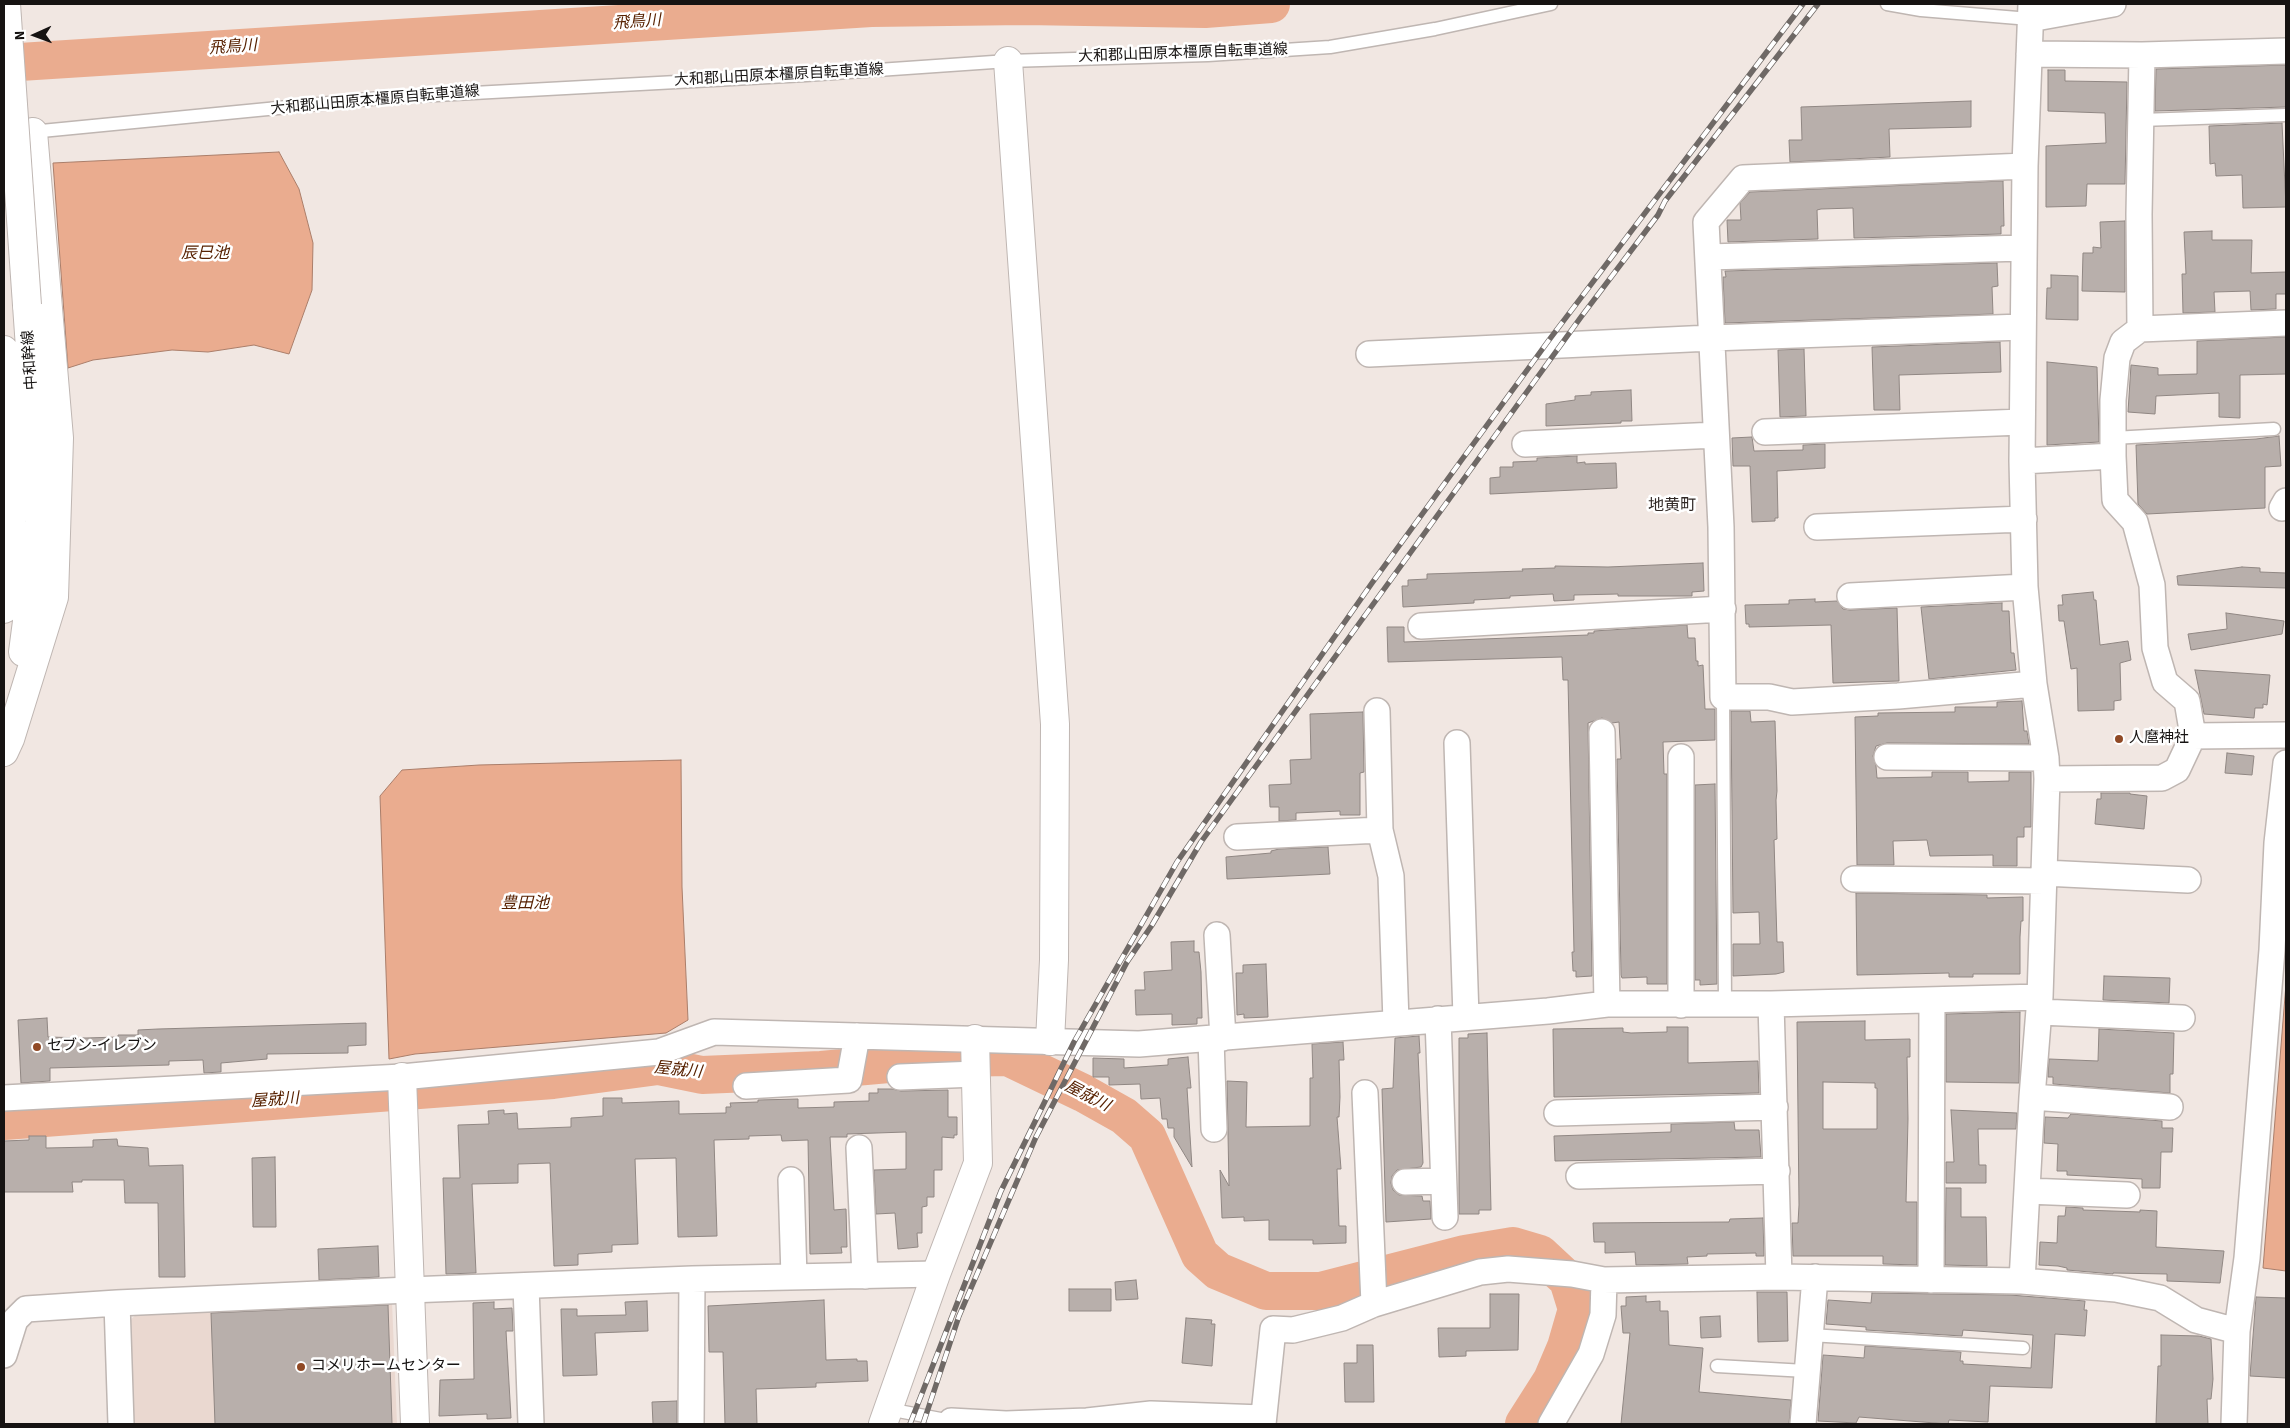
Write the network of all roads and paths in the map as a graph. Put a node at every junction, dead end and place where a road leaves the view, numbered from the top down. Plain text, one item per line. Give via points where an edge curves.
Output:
1 (5, 4) edge
2 (18, 4) edge
3 (1551, 4) edge
4 (1887, 4) edge
5 (2113, 4) edge
6 (2030, 11) edge
7 (2286, 50) edge
8 (2029, 54) junction
9 (2142, 54) junction
10 (1008, 61) junction
11 (2286, 115) edge
12 (2141, 120) junction
13 (33, 132) junction
14 (4, 134) edge
15 (2025, 166) junction
16 (2023, 248) junction
17 (1708, 257) junction
18 (2286, 323) edge
19 (2022, 327) junction
20 (2140, 329) junction
21 (1711, 338) junction
22 (4, 350) edge
23 (1369, 354) dead end
24 (2022, 422) junction
25 (2274, 428) dead end
26 (1765, 432) dead end
27 (1716, 435) junction
28 (1525, 444) dead end
29 (2113, 447) junction
30 (2022, 461) junction
31 (2024, 519) junction
32 (1816, 527) dead end
33 (2026, 587) junction
34 (1850, 596) dead end
35 (4, 609) edge
36 (1723, 609) junction
37 (1421, 626) dead end
38 (2034, 684) junction
39 (1723, 697) junction
40 (1377, 711) dead end
41 (4, 713) edge
42 (1602, 732) dead end
43 (2286, 735) edge
44 (2193, 736) junction
45 (1457, 743) dead end
46 (4, 752) edge
47 (1681, 757) dead end
48 (1887, 757) dead end
49 (2286, 764) edge
50 (2046, 768) junction
51 (1380, 830) junction
52 (1237, 837) dead end
53 (2044, 877) junction
54 (1854, 879) dead end
55 (2188, 880) dead end
56 (1217, 935) dead end
57 (1932, 1000) junction
58 (1607, 1004) junction
59 (1681, 1004) junction
60 (1726, 1004) junction
61 (1771, 1004) junction
62 (2040, 1004) junction
63 (1466, 1017) junction
64 (2182, 1018) dead end
65 (1438, 1019) junction
66 (1396, 1022) junction
67 (857, 1036) junction
68 (1217, 1038) junction
69 (1050, 1041) junction
70 (975, 1058) junction
71 (402, 1077) junction
72 (900, 1077) dead end
73 (746, 1086) dead end
74 (1365, 1093) dead end
75 (2032, 1097) junction
76 (4, 1098) edge
77 (1775, 1107) junction
78 (2170, 1107) dead end
79 (1557, 1113) dead end
80 (1214, 1129) dead end
81 (859, 1148) dead end
82 (1777, 1171) junction
83 (1579, 1176) dead end
84 (792, 1180) dead end
85 (1443, 1181) junction
86 (1405, 1182) dead end
87 (2027, 1190) junction
88 (2127, 1195) dead end
89 (1445, 1217) dead end
90 (936, 1274) junction
91 (864, 1276) junction
92 (794, 1277) junction
93 (1779, 1277) junction
94 (1815, 1277) junction
95 (692, 1280) junction
96 (1604, 1280) junction
97 (1931, 1280) junction
98 (2022, 1281) junction
99 (526, 1286) junction
100 (1373, 1286) junction
101 (409, 1290) junction
102 (117, 1303) junction
103 (2237, 1331) junction
104 (1810, 1335) junction
105 (2023, 1348) dead end
106 (4, 1354) edge
107 (1717, 1366) dead end
108 (1806, 1371) junction
109 (886, 1416) edge
110 (1263, 1421) edge
111 (950, 1423) edge
112 (121, 1424) edge
113 (415, 1424) edge
114 (531, 1424) edge
115 (691, 1424) edge
116 (1550, 1424) edge
117 (1803, 1424) edge
118 (2234, 1424) edge

1 - 2 street
1 - 41 street, 中和幹線, bridge via 40,522 21,666
3 - 10 lane, 大和郡山田原本橿原自転車道線 via 1330,48
4 - 6 lane via 1921,10
5 - 6 street
6 - 8 street
7 - 9 street
8 - 9 street
8 - 15 street
9 - 12 street
10 - 13 lane, 大和郡山田原本橿原自転車道線 via 381,98
10 - 69 street via 1055,724 1054,960
11 - 12 lane
12 - 20 street
13 - 14 lane, 大和郡山田原本橿原自転車道線
13 - 46 street via 59,438 54,597
15 - 16 street
15 - 17 street via 1743,178 1706,222
16 - 17 street
16 - 19 street
17 - 21 street
18 - 20 street
19 - 21 street
19 - 24 street
20 - 29 street via 2123,342 2117,358
21 - 23 street
21 - 27 street
22 - 35 street, 中和幹線 via 12,518 9,582
24 - 26 street
24 - 30 street
25 - 29 lane
27 - 28 street
27 - 36 street
29 - 30 street
29 - 44 street via 2115,500 2135,522 2152,585 2155,648 2165,682 2187,700
30 - 31 street
31 - 32 street
31 - 33 street
33 - 34 street
33 - 38 street
36 - 37 street
36 - 39 street
38 - 39 street via 1792,702 1769,696
38 - 50 street
39 - 60 lane
40 - 51 street
42 - 58 street
43 - 44 street
44 - 50 street via 2176,770 2162,778
45 - 63 street
47 - 59 street
48 - 50 street
49 - 103 street via 2247,1258
50 - 53 street
51 - 52 street
51 - 66 street via 1391,876
53 - 54 street
53 - 55 street
53 - 62 street
56 - 68 street
57 - 61 street
57 - 62 street
57 - 97 street
58 - 59 street
58 - 63 street
59 - 60 street
60 - 61 street
61 - 77 street
62 - 64 street
62 - 75 street
63 - 65 street
65 - 66 street
65 - 85 street
66 - 68 street
67 - 70 street
67 - 71 street via 714,1032 659,1052
67 - 73 street via 849,1080
68 - 69 street via 1138,1044
68 - 80 street
69 - 70 street
70 - 72 street
70 - 90 street via 978,1162
71 - 76 street
71 - 101 street
74 - 100 street
75 - 78 street
75 - 87 street
77 - 79 street
77 - 82 street
81 - 91 street
82 - 83 street
82 - 93 street
84 - 92 street
85 - 86 street
85 - 89 street
87 - 88 street
87 - 98 street
90 - 91 street
90 - 109 street
91 - 92 street
92 - 95 street
93 - 94 street
93 - 96 street
94 - 97 street
94 - 104 street
95 - 99 street
95 - 115 street
96 - 100 street via 1508,1269
96 - 116 street via 1603,1314 1591,1354
97 - 98 street
98 - 103 street via 2116,1289 2160,1298 2196,1320
99 - 101 street
99 - 114 street
100 - 110 street via 1334,1320 1293,1330 1273,1329
101 - 102 street
101 - 113 street
102 - 106 street via 26,1309 15,1320
102 - 112 street
103 - 118 street
104 - 105 lane
104 - 108 street
107 - 108 lane
108 - 117 street
109 - 111 lane
110 - 111 street via 1151,1414 1087,1421

